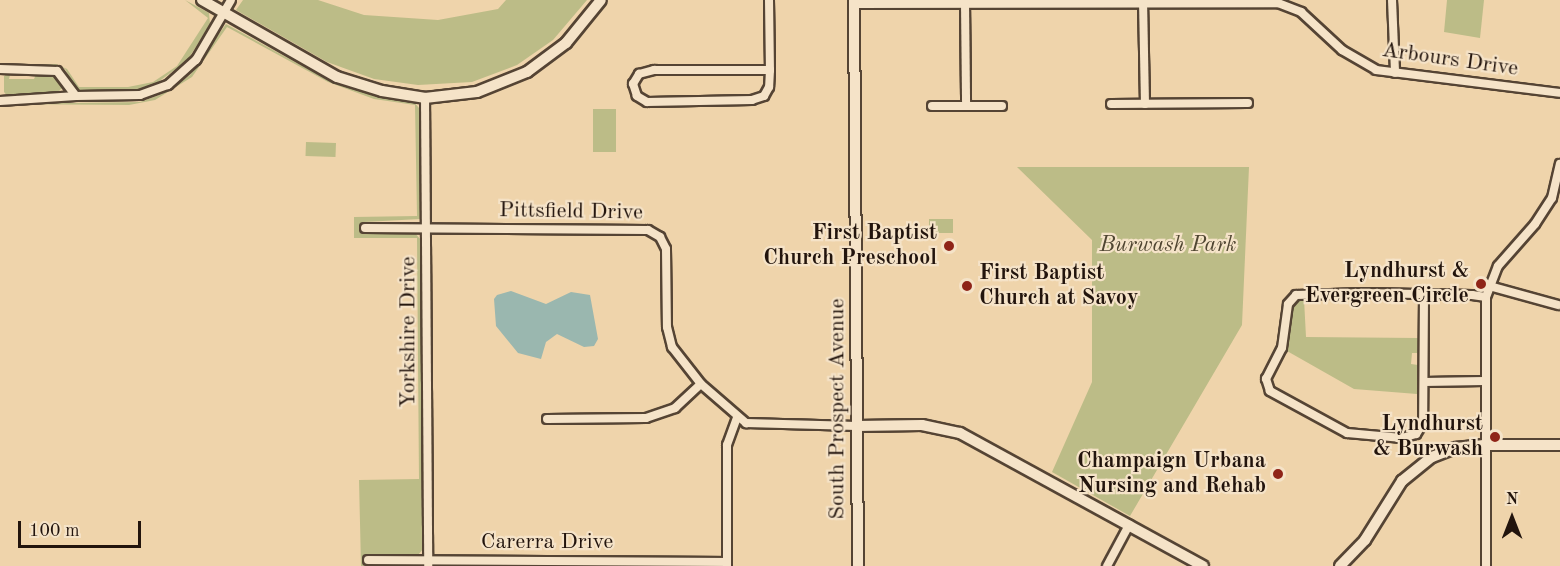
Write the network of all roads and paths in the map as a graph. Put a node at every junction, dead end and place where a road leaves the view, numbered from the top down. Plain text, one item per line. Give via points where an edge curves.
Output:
1 (202, 0) edge
2 (231, 0) edge
3 (601, 0) edge
4 (769, 0) edge
5 (1143, 0) edge
6 (1392, 0) edge
7 (1278, 1) edge
8 (854, 2) edge
9 (965, 2) junction
10 (224, 13) junction
11 (0, 69) edge
12 (770, 70) junction
13 (1395, 73) junction
14 (1560, 93) edge
15 (76, 96) junction
16 (424, 98) junction
17 (0, 101) edge
18 (1248, 103) dead end
19 (1111, 104) dead end
20 (1145, 104) junction
21 (932, 106) dead end
22 (966, 106) junction
23 (1002, 106) dead end
24 (1560, 170) edge
25 (365, 228) dead end
26 (426, 228) junction
27 (1489, 286) junction
28 (1424, 295) junction
29 (1486, 297) junction
30 (1558, 305) dead end
31 (1484, 381) junction
32 (1424, 382) junction
33 (702, 384) junction
34 (737, 418) junction
35 (548, 419) dead end
36 (857, 426) junction
37 (1484, 445) junction
38 (1560, 445) edge
39 (1130, 525) junction
40 (368, 560) dead end
41 (428, 563) edge
42 (727, 564) edge
43 (858, 566) edge
44 (1107, 566) edge
45 (1203, 566) edge
46 (1340, 566) edge
47 (1486, 566) edge

1 - 10 street
2 - 10 street
3 - 16 street via 566,43 527,72 477,92
4 - 12 street
5 - 7 street, Arbours Drive
5 - 9 street, Arbours Drive
5 - 20 street
6 - 13 street
7 - 13 street, Arbours Drive via 1312,21 1355,60
8 - 9 street, Arbours Drive
8 - 36 street, South Prospect Avenue
9 - 22 street
10 - 15 street via 196,60 168,85 140,95
10 - 16 street via 338,77 382,91
11 - 15 street via 57,71
12 - 12 street via 645,71 635,79 633,91 647,102 752,100 768,92
13 - 14 street, Arbours Drive
15 - 17 street
16 - 26 street, Yorkshire Drive
18 - 20 street
19 - 20 street
21 - 22 street
22 - 23 street
24 - 27 street via 1543,213 1507,252
25 - 26 street, Pittsfield Drive
26 - 33 street, Pittsfield Drive via 644,229 654,233 666,249 667,327 672,347
26 - 41 street, Yorkshire Drive
27 - 29 street
27 - 30 street
28 - 29 street
28 - 32 street
28 - 32 street via 1296,295 1288,304 1282,348 1266,379 1270,391 1340,431 1402,438 1422,428
29 - 31 street
31 - 32 street
31 - 37 street
33 - 34 street, Pittsfield Drive
33 - 35 street via 675,408 646,418
34 - 36 street, Pittsfield Drive via 767,426
34 - 42 street via 727,445
36 - 39 street via 922,425 960,432
36 - 43 street, South Prospect Avenue
37 - 38 street
37 - 46 street via 1446,451 1412,470 1365,540
37 - 47 street
39 - 44 street
39 - 45 street
40 - 41 street, Carerra Drive
41 - 42 street, Carerra Drive

